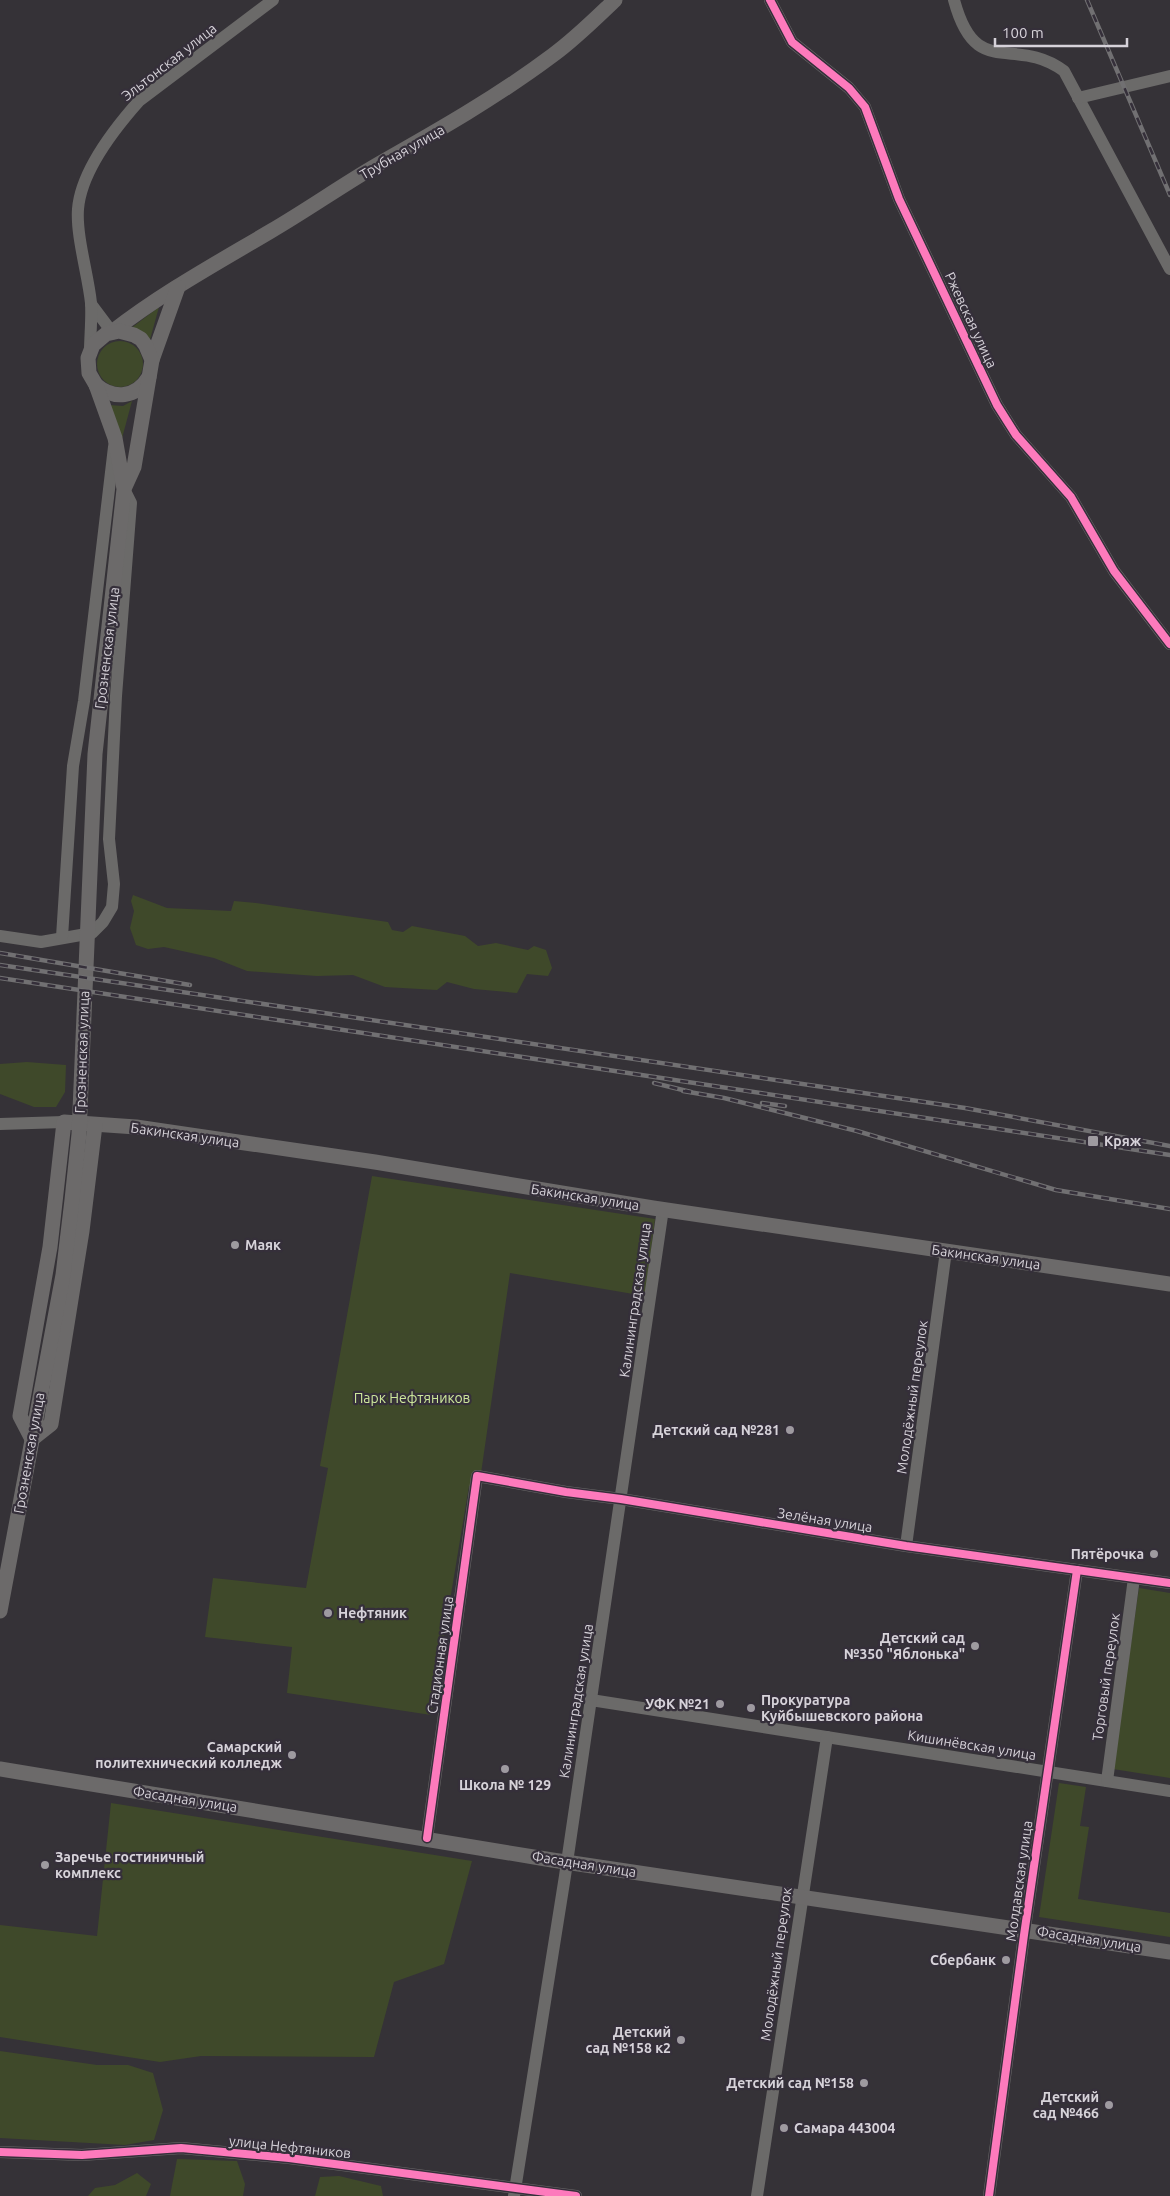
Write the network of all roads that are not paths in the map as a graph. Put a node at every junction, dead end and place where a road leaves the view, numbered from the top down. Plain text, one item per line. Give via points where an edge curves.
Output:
1 (273, 0) edge
2 (615, 0) edge
3 (770, 0) edge
4 (954, 0) edge
5 (1170, 76) edge
6 (1078, 98) junction
7 (1170, 269) edge
8 (178, 287) junction
9 (91, 304) junction
10 (112, 332) junction
11 (90, 352) junction
12 (152, 360) junction
13 (149, 377) junction
14 (96, 385) junction
15 (115, 438) junction
16 (124, 488) junction
17 (1170, 644) edge
18 (0, 936) edge
19 (62, 937) junction
20 (64, 1122) junction
21 (0, 1124) edge
22 (95, 1125) junction
23 (59, 1176) junction
24 (663, 1209) junction
25 (946, 1251) junction
26 (1170, 1284) edge
27 (32, 1439) junction
28 (477, 1476) joint
29 (621, 1499) junction
30 (906, 1546) junction
31 (1077, 1570) junction
32 (1134, 1578) junction
33 (1170, 1583) edge
34 (0, 1611) edge
35 (590, 1700) junction
36 (827, 1737) junction
37 (0, 1769) edge
38 (1048, 1772) junction
39 (1107, 1781) junction
40 (1170, 1791) edge
41 (427, 1838) junction
42 (567, 1862) junction
43 (802, 1896) junction
44 (1024, 1929) junction
45 (1170, 1952) edge
46 (0, 2152) edge
47 (514, 2192) edge
48 (576, 2196) edge
49 (757, 2196) edge
50 (988, 2196) edge

1 - 9 street, Эльтонская улица via 139,101 93,165 82,187 78,209
2 - 8 main road, Трубная улица via 555,54 511,85
3 - 17 street, Ржевская улица via 792,42 849,88 865,107 899,199 997,405 1016,435 1071,497 1114,571
4 - 6 street via 968,35 981,48 1052,62 1064,71
5 - 6 street
6 - 7 street
8 - 10 main road, Трубная улица
8 - 12 main road
9 - 10 street
9 - 11 street, Эльтонская улица
10 - 11 main road via 100,338
10 - 12 main road via 126,332 141,339
11 - 14 main road via 88,366
12 - 13 main road
13 - 14 main road via 141,388 127,395 108,394
13 - 16 main road via 134,467
14 - 15 main road
15 - 16 main road
15 - 19 street via 84,701 73,766
16 - 19 street via 132,503 116,696 109,839 114,884 112,907 92,933
16 - 27 main road, Грозненская улица via 95,754 77,1153 63,1275
18 - 19 street via 41,942
20 - 21 street, Бакинская улица
20 - 22 main road, Бакинская улица
20 - 23 main road
22 - 23 main road
22 - 24 main road, Бакинская улица via 136,1127 374,1162
22 - 27 main road via 82,1231 51,1424
23 - 27 main road via 50,1247 20,1416
24 - 25 main road, Бакинская улица
24 - 29 street, Калининградская улица
25 - 26 main road, Бакинская улица
25 - 30 street, Молодёжный переулок
27 - 34 main road, Грозненская улица
28 - 29 street, Зелёная улица
28 - 41 street, Стадионная улица
29 - 30 street, Зелёная улица
29 - 35 street, Калининградская улица
30 - 31 street, Зелёная улица
31 - 32 street, Зелёная улица
31 - 38 street, Молдавская улица
32 - 33 street, Зелёная улица
32 - 39 street, Торговый переулок
35 - 36 street, Кишинёвская улица
35 - 42 street, Калининградская улица
36 - 38 street, Кишинёвская улица
36 - 43 street, Молодёжный переулок
37 - 41 main road, Фасадная улица
38 - 39 street, Кишинёвская улица
38 - 44 street, Молдавская улица
39 - 40 street, Кишинёвская улица
41 - 42 main road, Фасадная улица
42 - 43 main road, Фасадная улица
42 - 47 street, Калининградская улица
43 - 44 main road, Фасадная улица
43 - 49 street, Молодёжный переулок
44 - 45 main road, Фасадная улица
44 - 50 street, Молдавская улица
46 - 47 street, улица Нефтяников via 82,2155 181,2148 289,2158
47 - 48 street, улица Нефтяников

